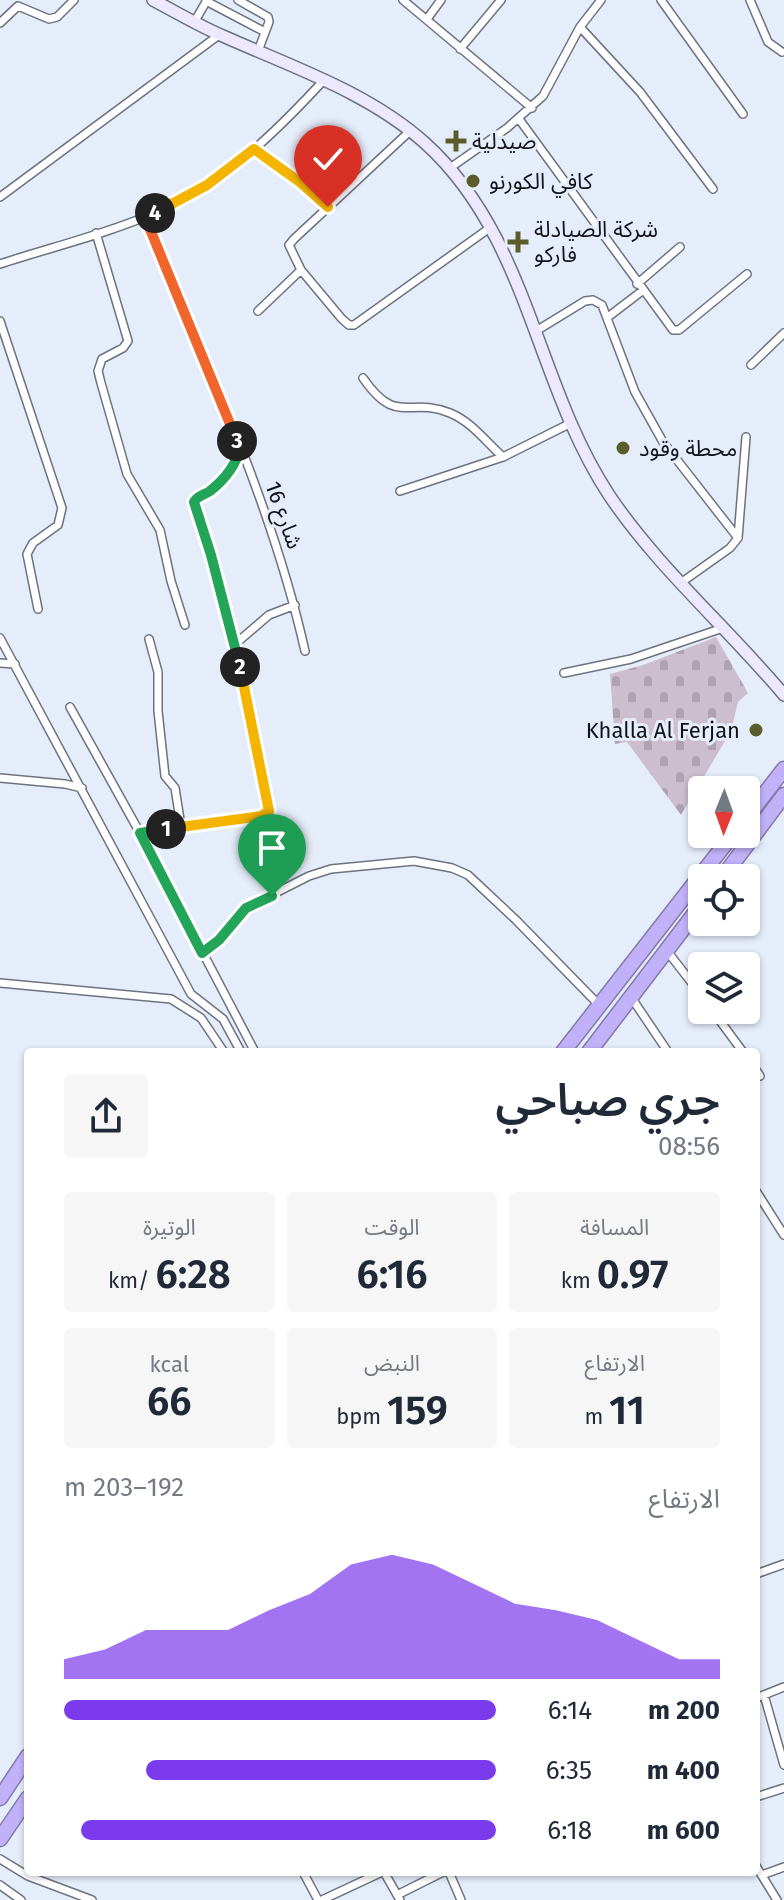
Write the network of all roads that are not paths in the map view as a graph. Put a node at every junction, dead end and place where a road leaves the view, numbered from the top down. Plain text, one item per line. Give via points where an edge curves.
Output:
1 (74, 0) edge
2 (153, 0) edge
3 (206, 0) edge
4 (238, 0) edge
5 (403, 0) edge
6 (441, 0) edge
7 (601, 0) edge
8 (661, 0) edge
9 (750, 0) edge
10 (498, 1) edge
11 (14, 3) edge
12 (427, 19) junction
13 (195, 21) junction
14 (0, 23) edge
15 (580, 27) junction
16 (265, 32) junction
17 (219, 35) junction
18 (460, 49) junction
19 (258, 51) junction
20 (782, 52) dead end
21 (323, 81) junction
22 (532, 108) junction
23 (743, 114) dead end
24 (519, 119) junction
25 (410, 131) junction
26 (254, 149) junction
27 (450, 168) junction
28 (713, 189) dead end
29 (0, 197) edge
30 (328, 207) junction
31 (145, 217) junction
32 (491, 227) junction
33 (96, 233) junction
34 (680, 247) dead end
35 (0, 264) edge
36 (301, 270) junction
37 (747, 274) dead end
38 (640, 287) junction
39 (258, 311) dead end
40 (608, 317) junction
41 (0, 321) edge
42 (536, 331) junction
43 (784, 333) edge
44 (751, 365) dead end
45 (363, 378) dead end
46 (571, 423) junction
47 (746, 437) dead end
48 (240, 448) junction
49 (503, 457) junction
50 (400, 491) dead end
51 (738, 538) junction
52 (682, 582) junction
53 (295, 605) junction
54 (38, 609) dead end
55 (185, 625) dead end
56 (723, 628) junction
57 (0, 638) edge
58 (149, 639) dead end
59 (234, 649) junction
60 (305, 651) dead end
61 (756, 661) junction
62 (0, 663) edge
63 (15, 664) junction
64 (564, 673) dead end
65 (784, 684) edge
66 (784, 695) edge
67 (70, 707) dead end
68 (784, 769) edge
69 (0, 778) edge
70 (82, 788) junction
71 (784, 795) edge
72 (760, 800) edge
73 (181, 826) junction
74 (140, 833) junction
75 (722, 848) edge
76 (732, 864) edge
77 (688, 923) edge
78 (667, 951) junction
79 (202, 953) junction
80 (688, 978) edge
81 (0, 983) edge
82 (631, 997) junction
83 (599, 1005) junction
84 (722, 1024) edge
85 (221, 1048) edge
86 (239, 1048) edge
87 (253, 1048) edge
88 (566, 1048) edge
89 (592, 1048) edge
90 (665, 1048) edge
91 (740, 1048) edge
92 (760, 1198) edge
93 (764, 1205) junction
94 (760, 1208) edge
95 (784, 1218) edge
96 (776, 1222) junction
97 (784, 1235) edge
98 (784, 1564) edge
99 (760, 1573) edge
100 (784, 1687) edge
101 (760, 1696) edge
102 (24, 1762) edge
103 (784, 1765) edge
104 (784, 1788) edge
105 (760, 1796) edge
106 (0, 1798) edge
107 (24, 1804) edge
108 (0, 1839) edge
109 (0, 1859) edge
110 (784, 1867) edge
111 (760, 1872) edge
112 (24, 1874) edge
113 (762, 1875) junction
114 (28, 1876) edge
115 (305, 1876) edge
116 (374, 1876) edge
117 (386, 1876) edge
118 (438, 1876) edge
119 (448, 1876) edge
120 (0, 1885) edge
121 (399, 1897) edge
122 (21, 1900) edge
123 (92, 1900) edge
124 (320, 1900) edge
125 (461, 1900) edge
126 (777, 1900) edge

1 - 11 street via 53,19
2 - 13 street
3 - 13 street
3 - 16 street
4 - 16 street via 268,17
5 - 12 street
6 - 12 street
7 - 15 street
8 - 23 street
9 - 20 street via 768,42
10 - 18 street
11 - 14 street
12 - 18 street
13 - 17 street
15 - 22 street
15 - 28 street via 640,92
16 - 19 street
17 - 19 street
17 - 29 street
18 - 22 street
19 - 21 street
21 - 25 street via 342,87
21 - 26 street
22 - 24 street
24 - 27 street
24 - 38 street
25 - 27 street
25 - 30 street
26 - 30 street
26 - 31 street via 207,185
27 - 32 street
30 - 36 street via 289,245
31 - 33 street
31 - 48 street, شارع 16
32 - 36 street via 354,325 345,323
32 - 42 street
33 - 35 street
33 - 55 street via 128,341 102,359 98,371 127,474 160,530
34 - 38 street
36 - 39 street
37 - 38 street via 675,331
38 - 40 street
40 - 42 street via 602,305 590,300
40 - 51 street via 635,392 663,442
41 - 54 street via 62,508 58,525 27,554
42 - 46 street
43 - 44 street
45 - 49 street via 389,405 437,409 464,420
46 - 49 street
46 - 52 street via 609,495
47 - 51 street
48 - 53 street, شارع 16
48 - 59 street via 233,467 194,502
49 - 50 street
51 - 52 street
52 - 56 street
53 - 59 street via 269,615 235,642
53 - 60 street, شارع 16
56 - 61 street
56 - 64 street via 643,655
57 - 63 street
58 - 73 street via 158,672 165,776 177,794
59 - 73 street via 269,811
61 - 65 street
61 - 66 street
62 - 63 street
63 - 70 street
67 - 74 street
68 - 72 highway
69 - 70 street
70 - 86 street via 191,994 223,1019
71 - 76 highway
73 - 74 street
74 - 79 street
75 - 83 highway
77 - 78 highway
78 - 80 street
78 - 82 highway
79 - 83 street via 246,908 309,876 331,869 427,862 468,875
79 - 87 street
81 - 85 street via 171,999 201,1018
82 - 89 highway
82 - 90 street
83 - 88 highway
84 - 91 street
92 - 93 street
93 - 94 street
93 - 96 street
95 - 96 street
96 - 97 street
98 - 99 street
100 - 101 street
101 - 103 street
102 - 106 highway
104 - 105 street
107 - 108 highway
109 - 112 street
110 - 113 street
111 - 113 street
113 - 126 street
114 - 123 street
115 - 124 street
116 - 124 street
117 - 121 street
118 - 121 street
119 - 125 street
120 - 122 street

